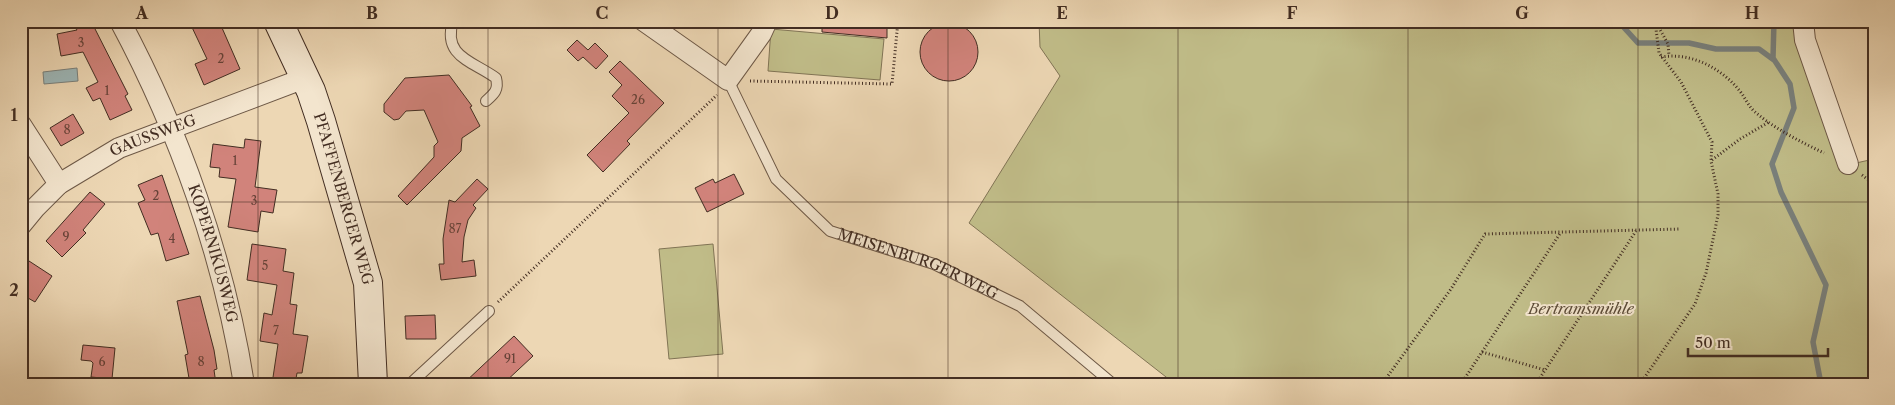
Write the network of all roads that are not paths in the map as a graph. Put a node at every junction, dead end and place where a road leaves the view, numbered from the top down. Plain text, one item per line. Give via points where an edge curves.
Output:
1 (120, 21) edge
2 (278, 21) edge
3 (452, 21) edge
4 (644, 21) edge
5 (767, 21) edge
6 (1803, 21) edge
7 (305, 78) junction
8 (728, 80) junction
9 (486, 102) dead end
10 (21, 125) edge
11 (170, 128) junction
12 (1848, 164) dead end
13 (60, 184) junction
14 (21, 225) edge
15 (489, 311) road end
16 (244, 384) edge
17 (373, 384) edge
18 (410, 384) edge
19 (1113, 384) edge

1 - 11 street, KOPERNIKUSWEG
2 - 7 main road, PFAFFENBERGER WEG
3 - 9 lane via 449,36 452,47 460,57 496,78 495,93
4 - 8 street, MEISENBURGER WEG
5 - 8 street via 762,34
6 - 12 street via 1805,40
7 - 11 street, GAUSSWEG
7 - 17 main road, PFAFFENBERGER WEG via 336,167 368,283
8 - 19 lane, MEISENBURGER WEG via 776,179 830,231 934,264 1020,306
10 - 13 street
11 - 13 street, GAUSSWEG via 119,148
11 - 16 street, KOPERNIKUSWEG via 209,234 224,287
13 - 14 street, GAUSSWEG
15 - 18 lane

